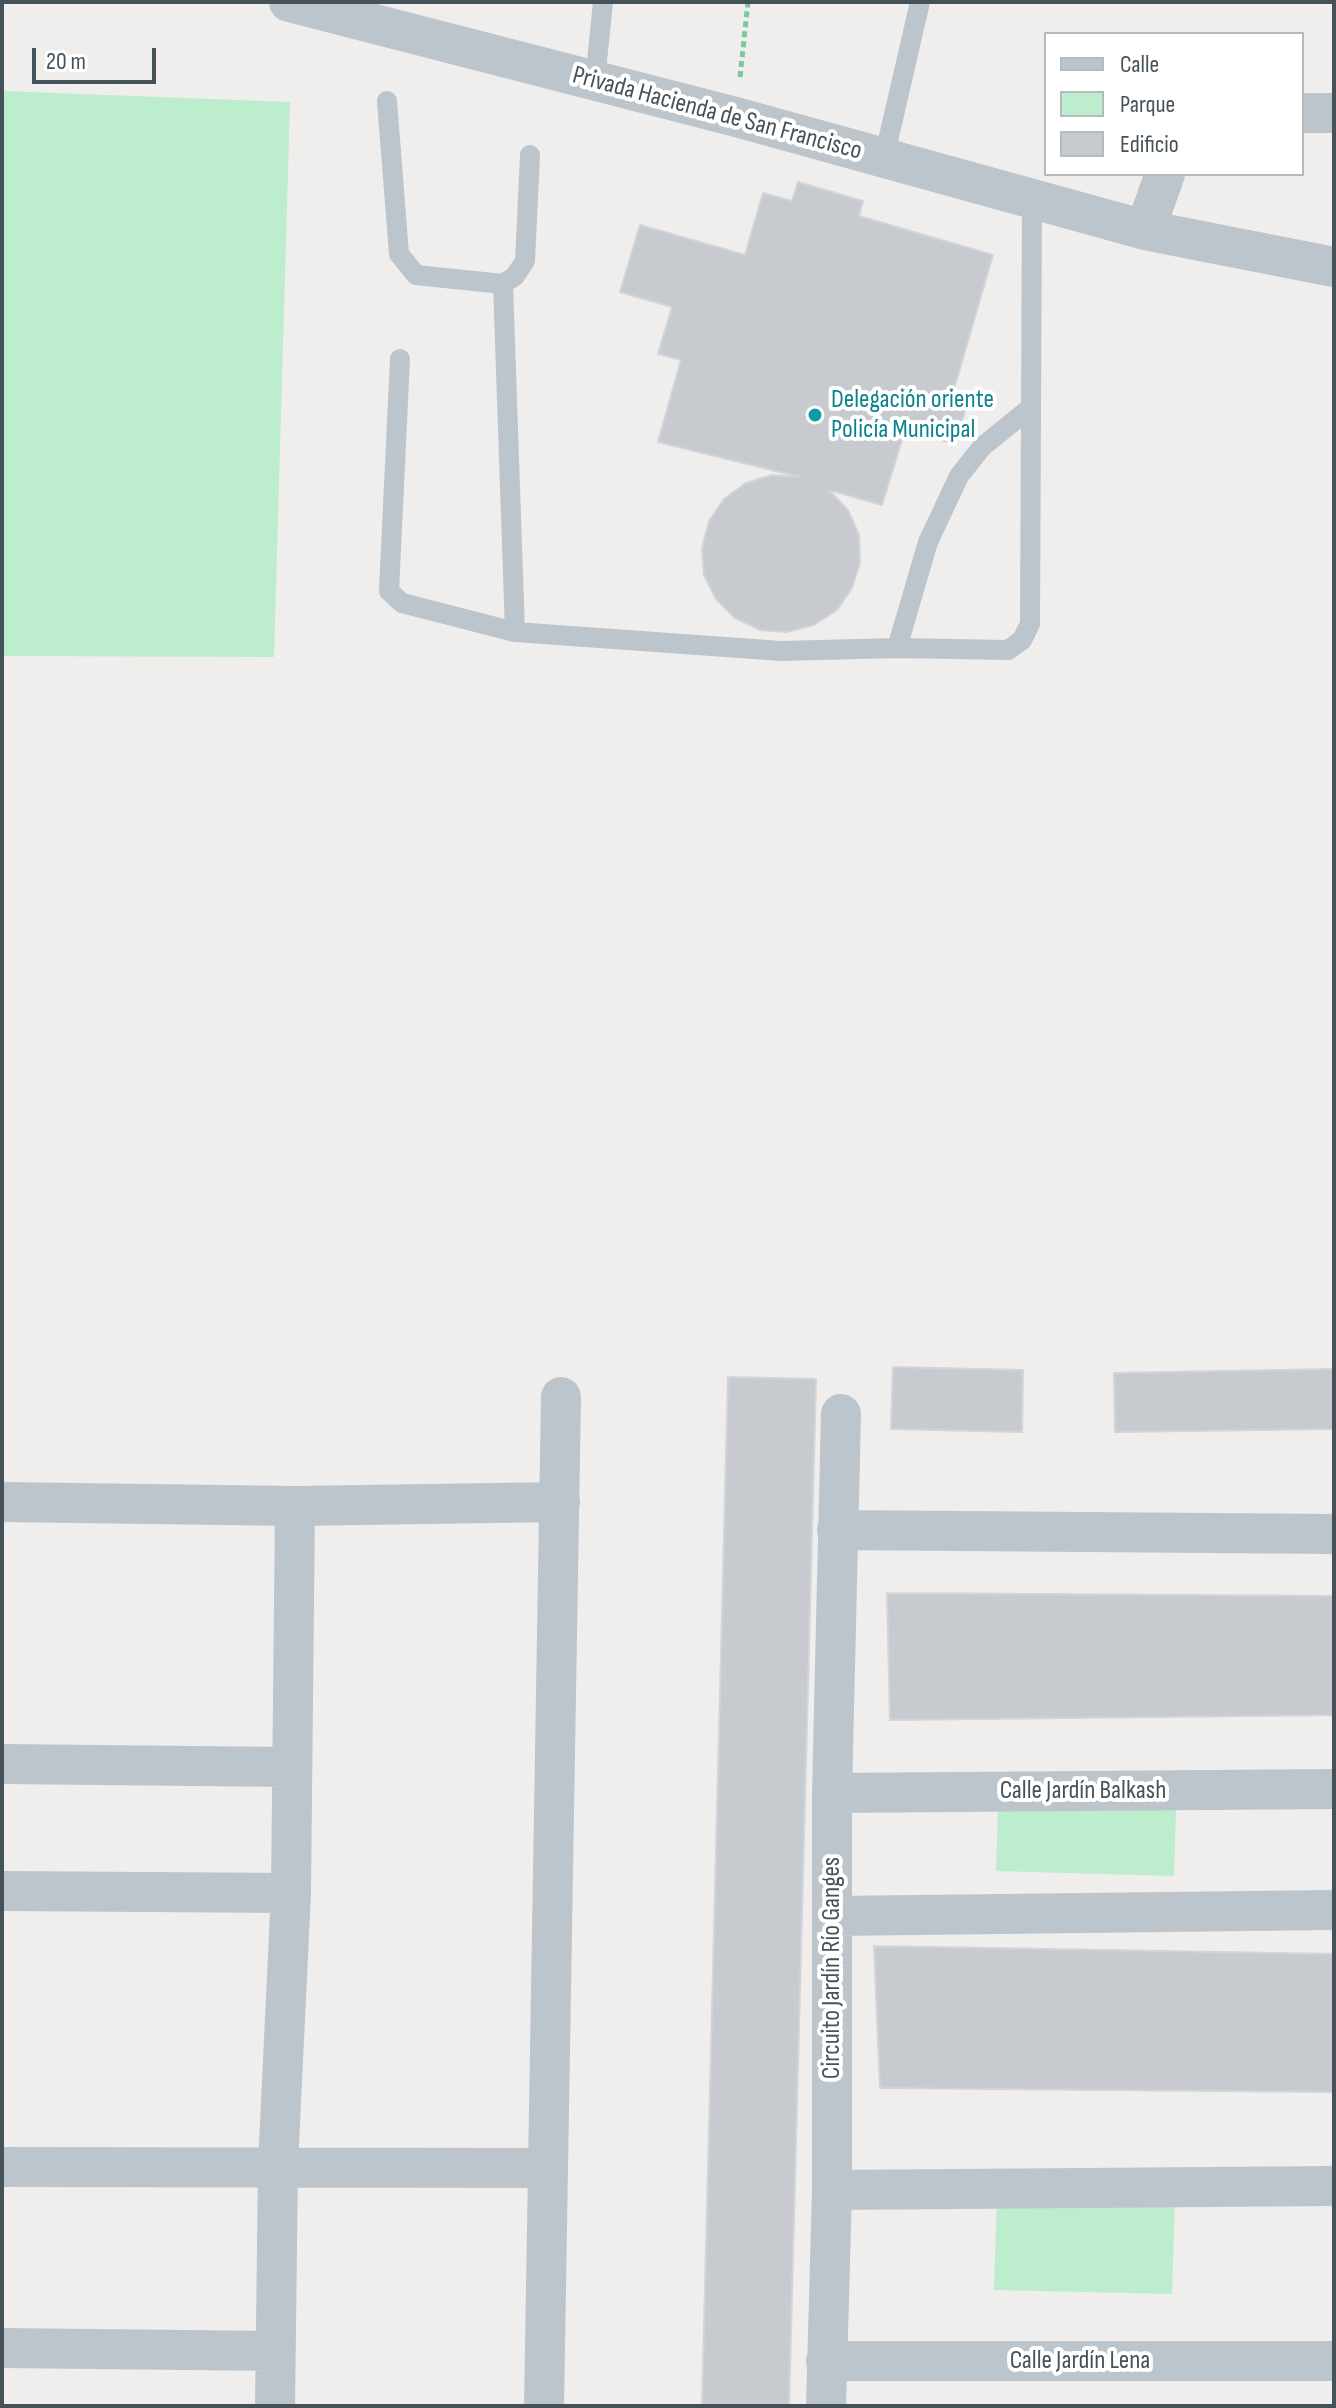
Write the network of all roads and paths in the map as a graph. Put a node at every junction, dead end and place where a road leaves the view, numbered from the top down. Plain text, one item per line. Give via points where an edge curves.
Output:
1 (289, 2) edge
2 (603, 2) edge
3 (748, 2) edge
4 (920, 2) edge
5 (595, 81) junction
6 (387, 101) dead end
7 (1304, 113) edge
8 (1334, 113) edge
9 (736, 117) junction
10 (530, 155) dead end
11 (884, 158) junction
12 (1164, 176) edge
13 (1032, 200) junction
14 (1145, 230) junction
15 (1334, 267) edge
16 (503, 284) junction
17 (400, 359) dead end
18 (1030, 408) junction
19 (515, 632) junction
20 (897, 648) junction
21 (561, 1397) dead end
22 (841, 1414) dead end
23 (2, 1502) edge
24 (560, 1502) junction
25 (295, 1506) junction
26 (837, 1530) junction
27 (1334, 1534) edge
28 (2, 1764) edge
29 (290, 1767) junction
30 (1334, 1789) edge
31 (832, 1793) junction
32 (2, 1891) edge
33 (291, 1893) junction
34 (1334, 1910) edge
35 (833, 1916) junction
36 (278, 2165) junction
37 (2, 2167) edge
38 (545, 2168) junction
39 (1334, 2186) edge
40 (832, 2190) junction
41 (2, 2348) edge
42 (276, 2351) junction
43 (826, 2361) junction
44 (1334, 2361) edge
45 (275, 2406) edge
46 (544, 2406) edge
47 (826, 2406) edge

1 - 5 street, Privada Hacienda de San Francisco
2 - 5 lane
3 - 9 path
4 - 11 lane
5 - 9 street, Privada Hacienda de San Francisco
6 - 16 lane via 399,254 407,267 416,275
7 - 8 street
9 - 11 street, Privada Hacienda de San Francisco
10 - 16 lane via 525,261
11 - 13 street, Privada Hacienda de San Francisco
12 - 14 street
13 - 14 street, Privada Hacienda de San Francisco
13 - 18 lane
14 - 15 street, Privada Hacienda de San Francisco
16 - 19 lane
17 - 19 lane via 389,591 402,603
18 - 20 lane via 982,447 959,476 928,542
18 - 20 lane via 1030,624 1022,640 1008,650
19 - 20 lane via 781,651
21 - 24 street
22 - 26 street, Circuito Jardín Río Ganges
23 - 25 street
24 - 25 street
24 - 38 street
25 - 29 street
26 - 27 street
26 - 31 street, Circuito Jardín Río Ganges
28 - 29 street
29 - 33 street
30 - 31 street, Calle Jardín Balkash
31 - 35 street, Circuito Jardín Río Ganges
32 - 33 street
33 - 36 street
34 - 35 street
35 - 40 street, Circuito Jardín Río Ganges
36 - 37 street
36 - 38 street
36 - 42 street
38 - 46 street
39 - 40 street
40 - 43 street, Circuito Jardín Río Ganges
41 - 42 street
42 - 45 street
43 - 44 street, Calle Jardín Lena
43 - 47 street, Circuito Jardín Río Ganges

